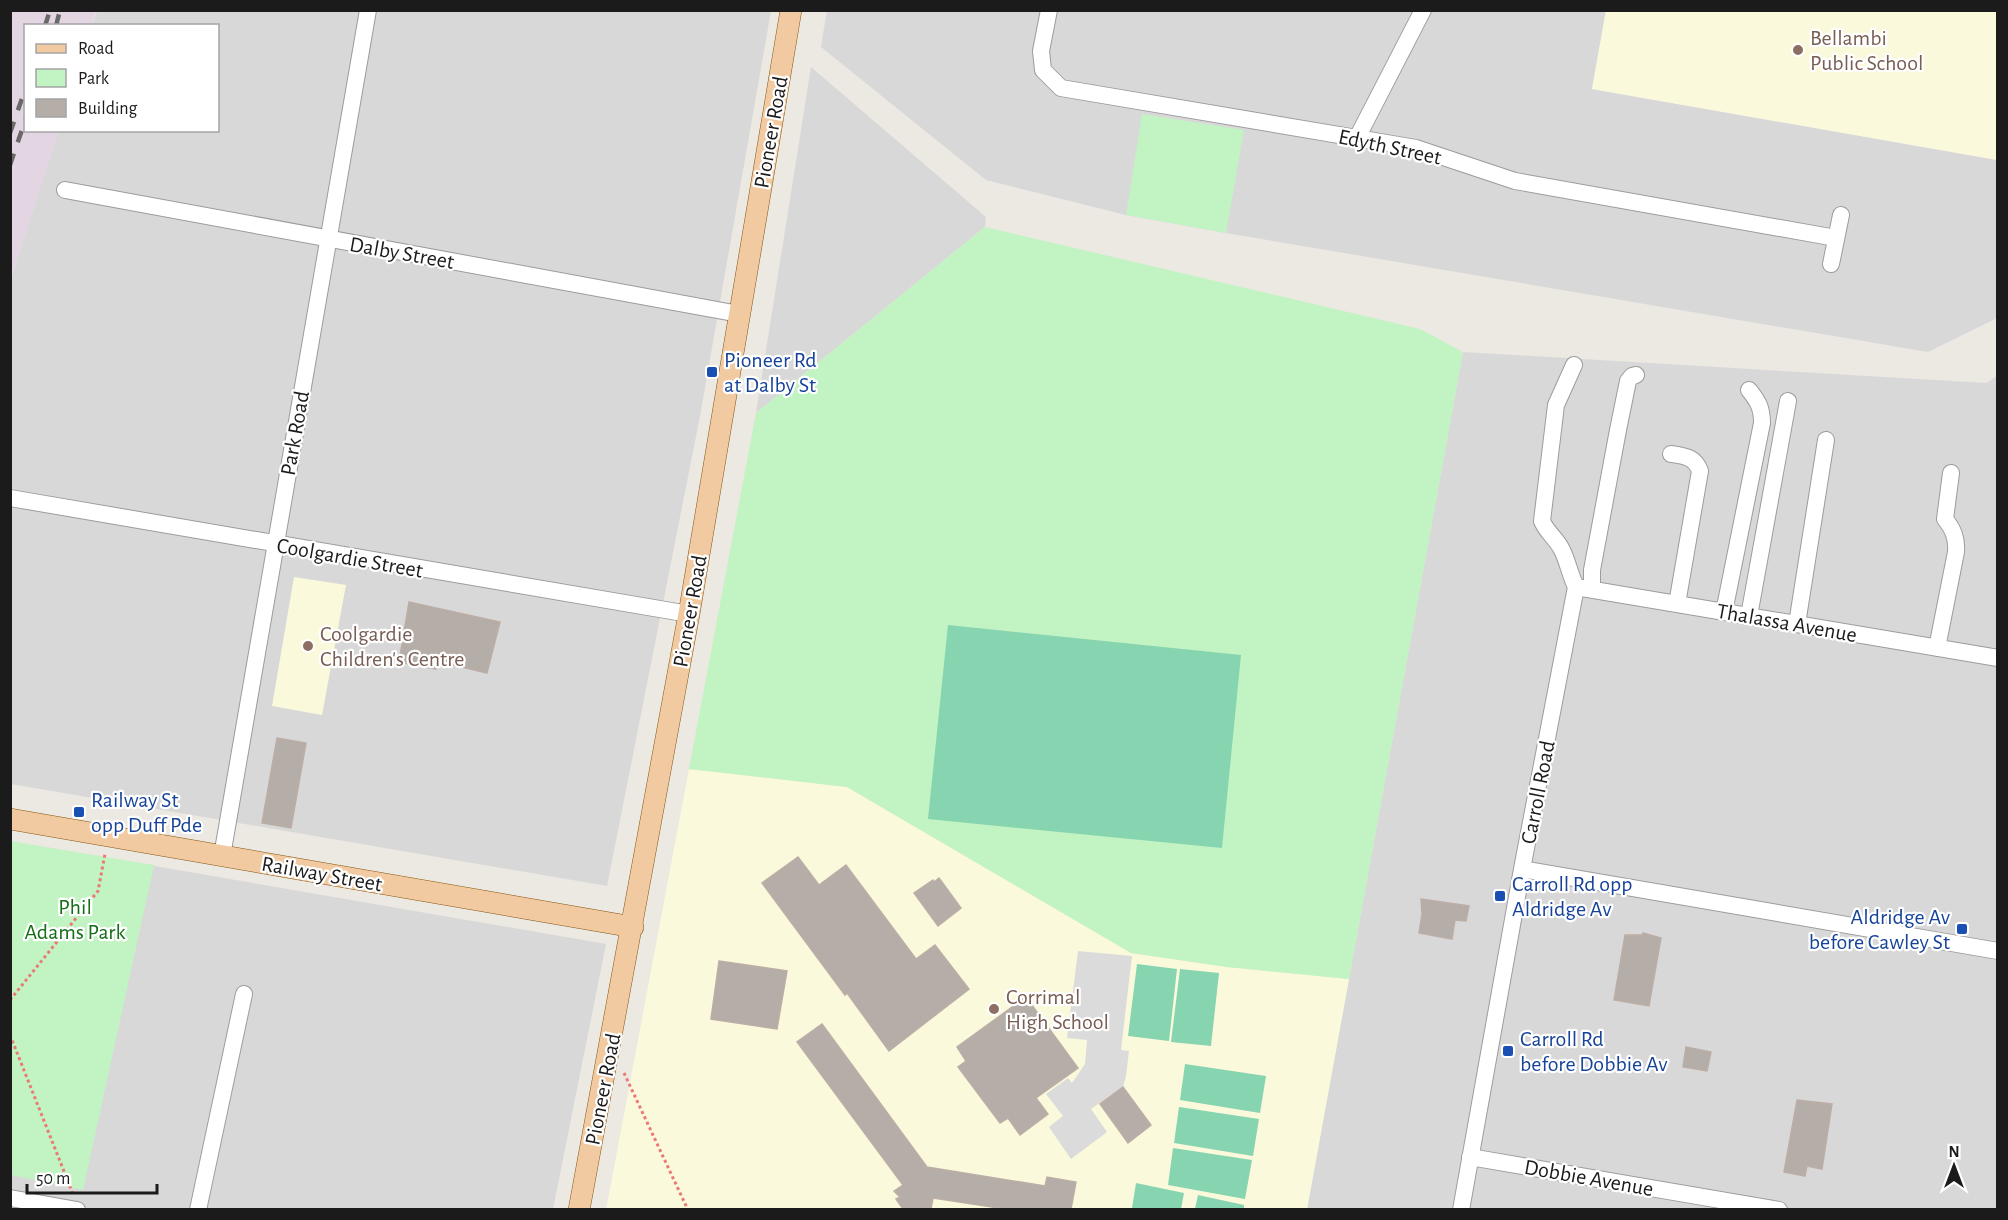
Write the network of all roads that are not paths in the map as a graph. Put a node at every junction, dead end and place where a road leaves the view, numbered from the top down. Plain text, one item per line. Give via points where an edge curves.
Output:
1 (368, 10) edge
2 (791, 10) edge
3 (1049, 10) edge
4 (1423, 10) edge
5 (1357, 138) junction
6 (65, 190) dead end
7 (1841, 215) dead end
8 (328, 238) junction
9 (1836, 238) junction
10 (1831, 264) dead end
11 (740, 314) junction
12 (1574, 365) dead end
13 (1636, 375) dead end
14 (1749, 390) dead end
15 (1788, 401) dead end
16 (1826, 440) dead end
17 (1671, 454) dead end
18 (1951, 473) dead end
19 (10, 498) edge
20 (275, 544) junction
21 (1584, 588) junction
22 (1677, 604) junction
23 (1724, 612) junction
24 (689, 614) junction
25 (1749, 616) junction
26 (1797, 624) junction
27 (1937, 648) junction
28 (1998, 658) edge
29 (10, 819) edge
30 (222, 856) junction
31 (1522, 869) junction
32 (633, 927) junction
33 (1998, 951) edge
34 (244, 994) dead end
35 (1470, 1157) junction
36 (10, 1198) edge
37 (76, 1205) edge
38 (198, 1209) edge
39 (579, 1209) edge
40 (1461, 1209) edge
41 (1779, 1209) edge

1 - 8 street, Park Road
2 - 11 main road, Pioneer Road
3 - 5 street, Edyth Street via 1041,51 1043,70 1061,88
4 - 5 street
5 - 9 street, Edyth Street via 1416,148 1515,181
6 - 8 street, Dalby Street
7 - 9 street
8 - 11 street, Dalby Street
8 - 20 street, Park Road
9 - 10 street
11 - 24 main road, Pioneer Road
12 - 21 street via 1556,405 1542,521 1562,549 1570,575
13 - 21 street, Carroll Road via 1628,381 1592,570
14 - 23 street via 1759,402 1762,423
15 - 25 street
16 - 26 street
17 - 22 street via 1693,459 1700,471
18 - 27 street via 1945,519 1957,542
19 - 20 street, Coolgardie Street
20 - 24 street, Coolgardie Street
20 - 30 street, Park Road
21 - 22 street, Thalassa Avenue
21 - 31 street, Carroll Road
22 - 23 street, Thalassa Avenue
23 - 25 street, Thalassa Avenue
24 - 32 main road, Pioneer Road
25 - 26 street, Thalassa Avenue
26 - 27 street, Thalassa Avenue
27 - 28 street, Thalassa Avenue
29 - 30 main road, Railway Street
30 - 32 main road, Railway Street
31 - 33 street
31 - 35 street, Carroll Road
32 - 39 main road, Pioneer Road
34 - 38 street
35 - 40 street, Carroll Road
35 - 41 street, Dobbie Avenue
36 - 37 street

